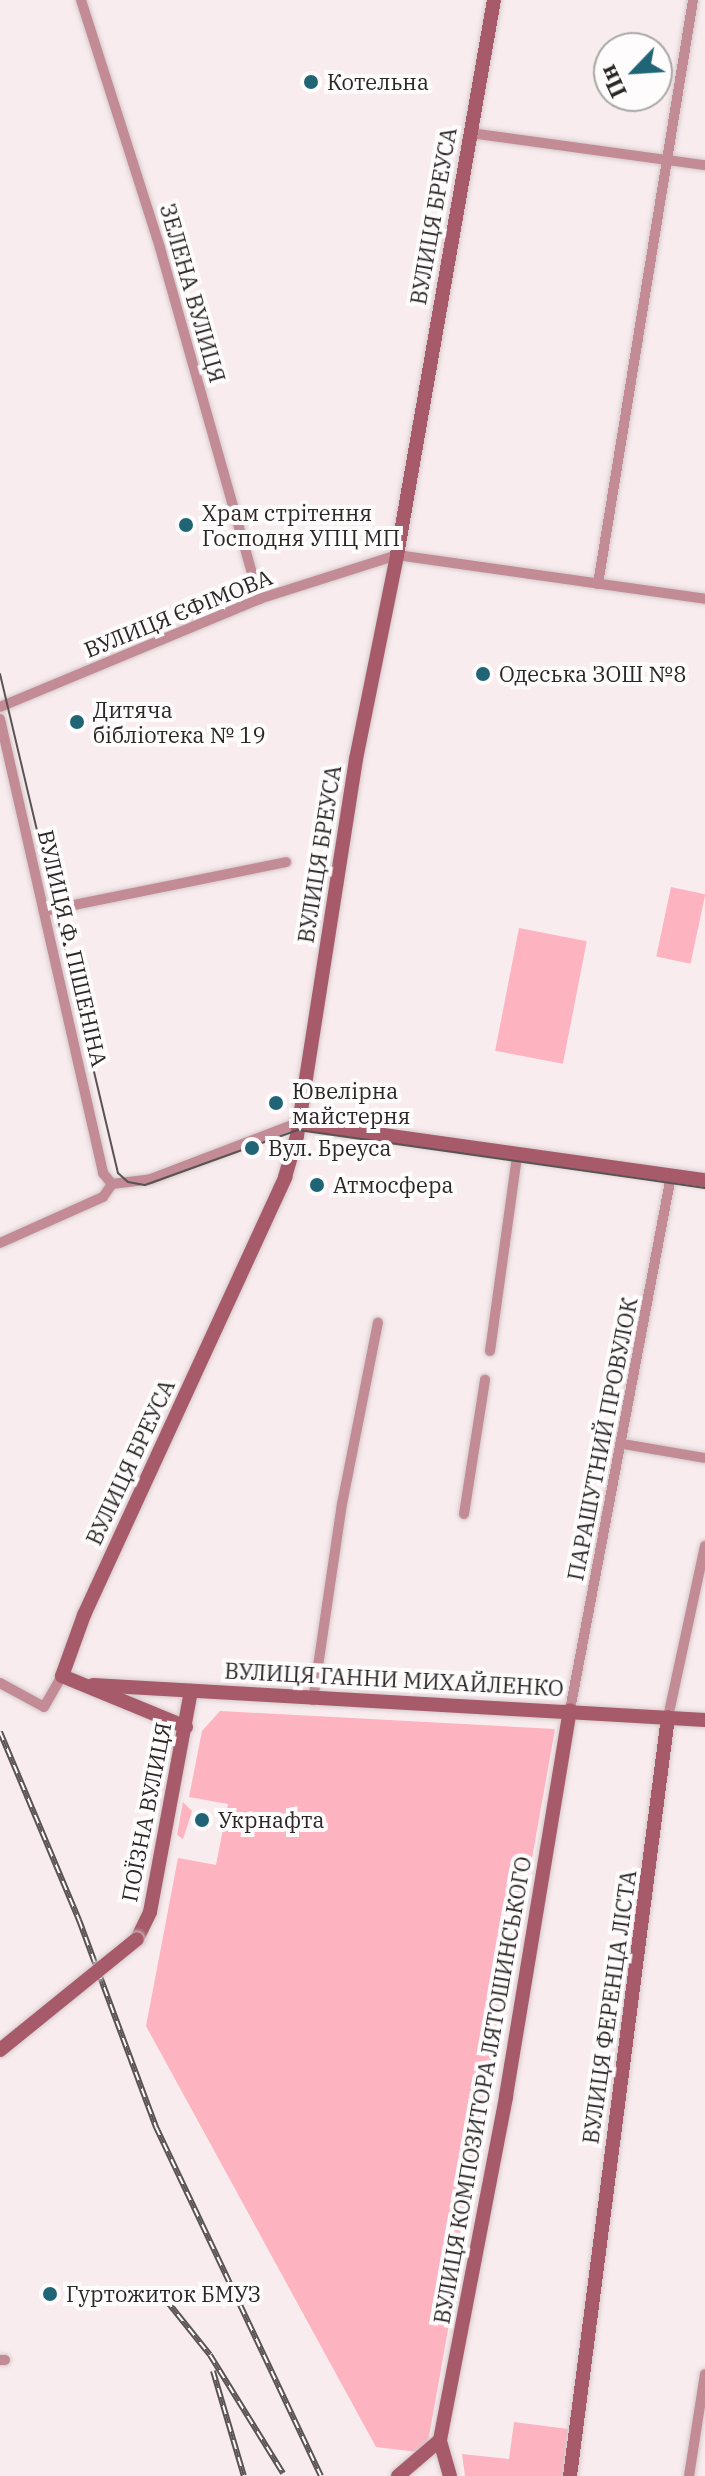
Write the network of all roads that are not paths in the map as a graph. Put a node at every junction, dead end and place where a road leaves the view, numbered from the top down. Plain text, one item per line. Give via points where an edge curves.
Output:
1 (81, 0) edge
2 (494, 0) edge
3 (692, 4) edge
4 (705, 11) edge
5 (470, 133) junction
6 (666, 157) junction
7 (705, 165) edge
8 (397, 555) junction
9 (598, 584) junction
10 (259, 599) junction
11 (705, 599) edge
12 (0, 707) edge
13 (0, 719) edge
14 (286, 862) dead end
15 (44, 911) junction
16 (298, 1123) junction
17 (517, 1156) junction
18 (671, 1176) junction
19 (705, 1180) edge
20 (112, 1184) junction
21 (0, 1243) edge
22 (378, 1323) dead end
23 (490, 1351) dead end
24 (485, 1380) dead end
25 (623, 1444) junction
26 (705, 1458) edge
27 (464, 1514) dead end
28 (705, 1546) edge
29 (62, 1676) junction
30 (0, 1683) edge
31 (80, 1684) junction
32 (191, 1691) junction
33 (313, 1700) junction
34 (570, 1710) junction
35 (668, 1717) junction
36 (705, 1720) edge
37 (186, 1727) junction
38 (0, 2050) edge
39 (705, 2374) edge
40 (440, 2440) junction
41 (406, 2474) edge
42 (450, 2476) edge
43 (570, 2476) edge
44 (689, 2476) edge

1 - 10 street, ЗЕЛЕНА ВУЛИЦЯ via 160,248
2 - 5 street, ВУЛИЦЯ БРЕУСА
3 - 4 street
3 - 6 street
5 - 6 street
5 - 8 street, ВУЛИЦЯ БРЕУСА
6 - 7 street
6 - 9 street
8 - 9 street, ВУЛИЦЯ ЄФІМОВА
8 - 10 street, ВУЛИЦЯ ЄФІМОВА
8 - 16 street, ВУЛИЦЯ БРЕУСА via 356,759
9 - 11 street, ВУЛИЦЯ ЄФІМОВА
10 - 12 street, ВУЛИЦЯ ЄФІМОВА
13 - 15 street, ВУЛИЦЯ Ф. ПІШЕНІНА
14 - 15 street
15 - 20 street, ВУЛИЦЯ Ф. ПІШЕНІНА via 103,1173
16 - 17 street
16 - 20 street via 151,1179
16 - 29 street, ВУЛИЦЯ БРЕУСА via 285,1177 84,1615
17 - 18 street
17 - 23 street
18 - 19 street
18 - 25 street, ПАРАШУТНИЙ ПРОВУЛОК
20 - 21 street via 103,1197
22 - 33 street via 342,1504
24 - 27 street
25 - 26 street
25 - 34 street, ПАРАШУТНИЙ ПРОВУЛОК
28 - 35 street, ВУЛИЦЯ ФЕРЕНЦА ЛІСТА
29 - 30 street via 44,1707
29 - 31 street, ВУЛИЦЯ ГАННИ МИХАЙЛЕНКО
31 - 32 street, ВУЛИЦЯ ГАННИ МИХАЙЛЕНКО
31 - 37 street, ВУЛИЦЯ ГАННИ МИХАЙЛЕНКО
32 - 33 street, ВУЛИЦЯ ГАННИ МИХАЙЛЕНКО
32 - 37 street, ПОЇЗНА ВУЛИЦЯ
33 - 34 street, ВУЛИЦЯ ГАННИ МИХАЙЛЕНКО
34 - 35 street, ВУЛИЦЯ ГАННИ МИХАЙЛЕНКО
34 - 40 street, ВУЛИЦЯ КОМПОЗИТОРА ЛЯТОШИНСЬКОГО via 506,2096
35 - 36 street, ВУЛИЦЯ ГАННИ МИХАЙЛЕНКО
35 - 43 street, ВУЛИЦЯ ФЕРЕНЦА ЛІСТА
37 - 38 street, ПОЇЗНА ВУЛИЦЯ, bridge via 150,1912 137,1939
39 - 44 street
40 - 41 street
40 - 42 street, ВУЛИЦЯ КОМПОЗИТОРА ЛЯТОШИНСЬКОГО

